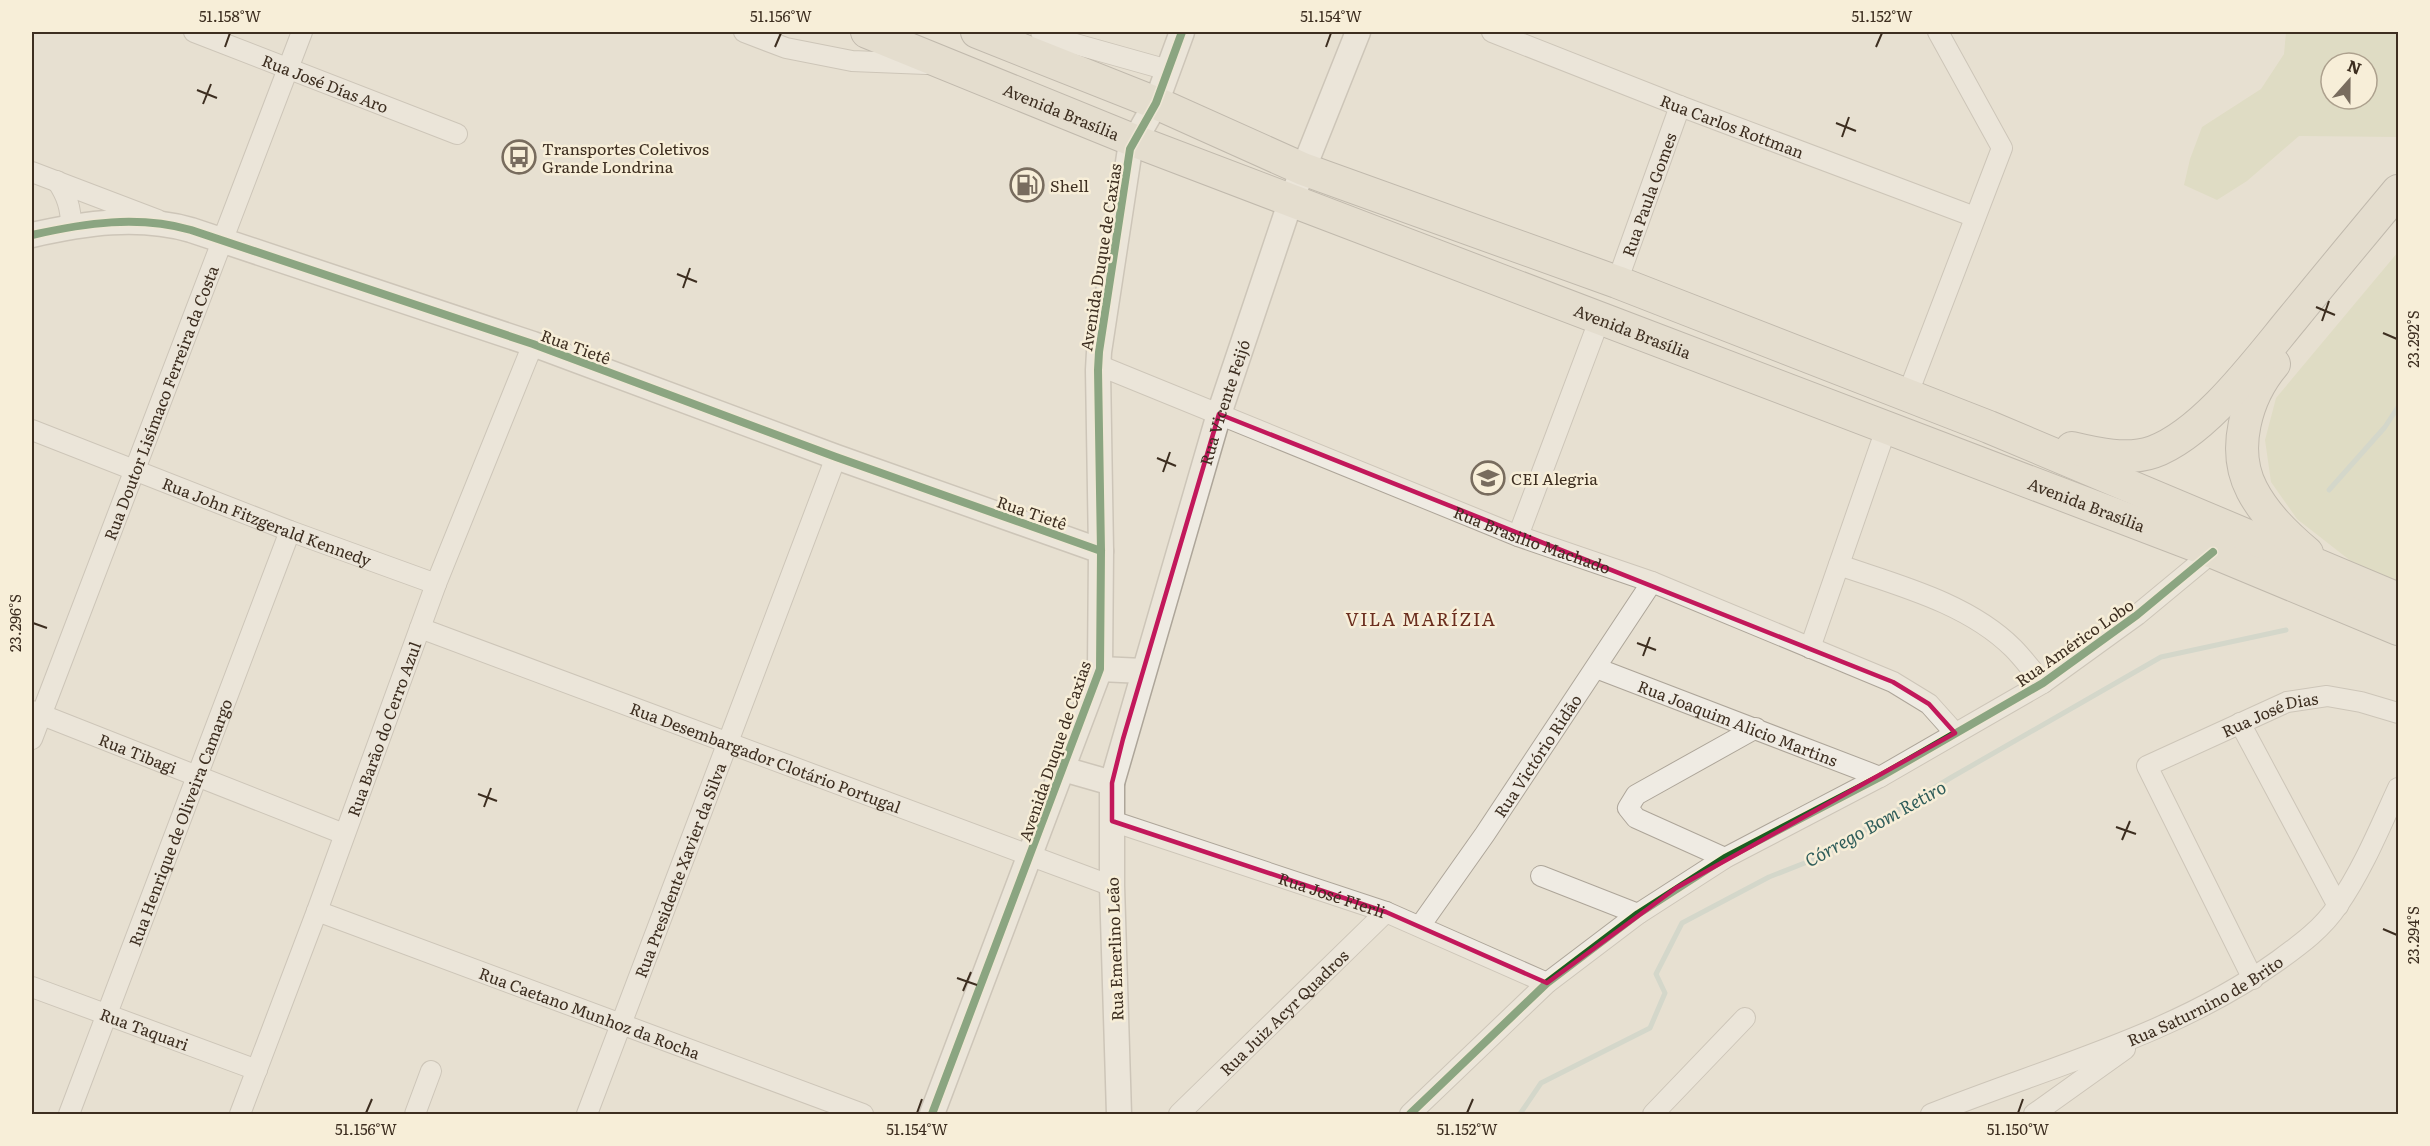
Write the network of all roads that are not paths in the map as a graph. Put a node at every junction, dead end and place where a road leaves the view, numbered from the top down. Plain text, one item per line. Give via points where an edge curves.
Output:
1 (194, 32) edge
2 (302, 32) edge
3 (744, 32) edge
4 (867, 32) edge
5 (977, 32) edge
6 (1182, 32) edge
7 (1358, 32) edge
8 (1492, 32) edge
9 (1938, 32) edge
10 (1051, 36) edge
11 (951, 65) junction
12 (287, 69) junction
13 (1168, 70) junction
14 (1107, 83) junction
15 (1156, 103) junction
16 (1680, 106) junction
17 (457, 134) dead end
18 (1135, 141) junction
19 (1303, 169) junction
20 (32, 172) edge
21 (57, 181) junction
22 (81, 191) junction
23 (2398, 191) edge
24 (1291, 200) junction
25 (110, 212) junction
26 (2398, 213) edge
27 (1975, 217) junction
28 (71, 218) junction
29 (32, 235) edge
30 (222, 242) junction
31 (1617, 282) junction
32 (1600, 318) junction
33 (533, 344) junction
34 (1098, 365) junction
35 (1906, 396) junction
36 (1219, 414) junction
37 (1989, 427) junction
38 (1886, 429) junction
39 (32, 430) edge
40 (836, 457) junction
41 (136, 470) junction
42 (290, 531) junction
43 (1518, 536) junction
44 (1101, 550) junction
45 (2213, 552) junction
46 (1839, 565) junction
47 (2324, 567) junction
48 (1653, 582) junction
49 (436, 584) junction
50 (2398, 599) edge
51 (420, 628) junction
52 (2398, 629) edge
53 (1810, 648) junction
54 (1596, 668) junction
55 (1100, 669) junction
56 (1143, 671) junction
57 (2043, 684) junction
58 (36, 713) edge
59 (2398, 713) edge
60 (2241, 723) junction
61 (1756, 728) junction
62 (1955, 733) junction
63 (32, 739) edge
64 (727, 742) junction
65 (1064, 770) junction
66 (198, 776) junction
67 (1880, 777) junction
68 (1112, 783) junction
69 (2398, 788) edge
70 (1112, 820) junction
71 (344, 834) junction
72 (1030, 857) junction
73 (1725, 858) junction
74 (1541, 876) dead end
75 (1112, 886) junction
76 (2338, 906) junction
77 (317, 911) junction
78 (1386, 912) junction
79 (1638, 914) junction
80 (1420, 926) junction
81 (2253, 979) junction
82 (1547, 983) junction
83 (32, 987) edge
84 (108, 1015) junction
85 (1745, 1018) dead end
86 (620, 1025) junction
87 (2150, 1033) junction
88 (256, 1070) junction
89 (431, 1071) dead end
90 (69, 1114) edge
91 (240, 1114) edge
92 (415, 1114) edge
93 (587, 1114) edge
94 (863, 1114) edge
95 (932, 1114) edge
96 (1119, 1114) edge
97 (1180, 1114) edge
98 (1410, 1114) edge
99 (1654, 1114) edge
100 (1930, 1114) edge
101 (2034, 1114) edge

1 - 12 street, Rua José Días Aro
2 - 12 street, Rua Doutor Lisímaco Ferreira da Costa
3 - 11 street via 786,48 852,61
4 - 11 highway, Avenida Brasília
5 - 14 highway, Avenida Brasília
6 - 13 street, Avenida Duque de Caxias
7 - 19 street, Rua Vicente Feijó
8 - 16 street, Rua Carlos Rottman
9 - 27 street via 2002,148
10 - 13 street
10 - 14 highway
11 - 18 highway, Avenida Brasília
12 - 17 street, Rua José Días Aro
12 - 30 street, Rua Doutor Lisímaco Ferreira da Costa
13 - 15 street, Avenida Duque de Caxias
14 - 15 highway, Avenida Brasília
15 - 18 street, Avenida Duque de Caxias
15 - 19 highway, Avenida Brasília
16 - 27 street, Rua Carlos Rottman
16 - 31 street, Rua Paula Gomes
18 - 24 highway, Avenida Brasília
18 - 34 street, Avenida Duque de Caxias via 1130,149
19 - 24 street, Rua Vicente Feijó
19 - 31 highway, Avenida Brasília
20 - 21 street
21 - 22 street
21 - 28 street via 66,194
22 - 25 street
22 - 28 street
23 - 37 highway via 2251,369 2203,420 2179,439 2151,453 2118,456 2094,454
24 - 32 highway, Avenida Brasília
24 - 36 street, Rua Vicente Feijó
25 - 28 street, Rua Tietê
25 - 30 street, Rua Tietê via 166,223
26 - 47 highway via 2264,375 2247,408 2243,465 2252,490 2288,537
27 - 35 street
28 - 29 street, Rua Tietê
30 - 33 street, Rua Tietê
30 - 41 street, Rua Doutor Lisímaco Ferreira da Costa
31 - 35 highway, Avenida Brasília
32 - 38 highway, Avenida Brasília
32 - 43 street
33 - 40 street, Rua Tietê
33 - 49 street, Rua Barão do Cerro Azul
34 - 36 street, Rua Brasilio Machado
34 - 44 street, Avenida Duque de Caxias
35 - 37 highway, Avenida Brasília
36 - 43 street, Rua Brasilio Machado
36 - 56 street, Rua Vicente Feijó
37 - 47 highway, Avenida Brasília
38 - 45 highway, Avenida Brasília
38 - 46 street
39 - 41 street, Rua John Fitzgerald Kennedy
40 - 44 street, Rua Tietê
40 - 64 street, Rua Presidente Xavier da Silva
41 - 42 street, Rua John Fitzgerald Kennedy
41 - 58 street, Rua Doutor Lisímaco Ferreira da Costa
42 - 49 street, Rua John Fitzgerald Kennedy
42 - 66 street, Rua Henrique de Oliveira Camargo
43 - 48 street, Rua Brasilio Machado
44 - 55 street, Avenida Duque de Caxias
45 - 52 highway, Avenida Brasília
45 - 57 street, Rua Américo Lobo via 2137,615
46 - 53 street
46 - 57 street via 1942,603 1982,623 2012,647
47 - 50 highway, Avenida Brasília
48 - 53 street, Rua Brasilio Machado
48 - 54 street, Rua Victório Ridão
49 - 51 street, Rua Barão do Cerro Azul
51 - 64 street, Rua Desembargador Clotário Portugal
51 - 71 street, Rua Barão do Cerro Azul
53 - 62 street, Rua Brasilio Machado via 1912,692 1929,704
54 - 61 street, Rua Joaquim Alicio Martins
54 - 80 street, Rua Victório Ridão
55 - 56 street
55 - 65 street, Avenida Duque de Caxias
56 - 68 street, Rua Vicente Feijó
57 - 62 street, Rua Américo Lobo
58 - 63 street, Rua Doutor Lisímaco Ferreira da Costa
58 - 66 street, Rua Tibagi
59 - 60 street, Rua José Dias via 2327,696 2288,702
60 - 76 street
60 - 81 street, Rua José Dias via 2147,766
61 - 67 street, Rua Joaquim Alicio Martins
61 - 73 street via 1636,795 1629,808 1636,818
62 - 67 street, Rua Américo Lobo
64 - 72 street, Rua Desembargador Clotário Portugal
64 - 86 street, Rua Presidente Xavier da Silva
65 - 68 street
65 - 72 street, Avenida Duque de Caxias
66 - 71 street, Rua Tibagi
66 - 84 street, Rua Henrique de Oliveira Camargo
67 - 73 street, Rua Américo Lobo
68 - 70 street, Rua Emerlino Leão
69 - 76 street, Rua Saturnino de Brito
70 - 75 street, Rua Emerlino Leão
70 - 78 street, Rua José FIerli
71 - 77 street, Rua Barão do Cerro Azul
72 - 75 street, Rua Desembargador Clotário Portugal
72 - 95 street, Avenida Duque de Caxias
73 - 79 street, Rua Américo Lobo
74 - 79 street
75 - 96 street, Rua Emerlino Leão
76 - 81 street, Rua Saturnino de Brito via 2312,935
77 - 86 street, Rua Caetano Munhoz da Rocha
77 - 88 street, Rua Barão do Cerro Azul
78 - 80 street, Rua José FIerli
78 - 97 street, Rua Juiz Acyr Quadros
79 - 82 street, Rua Américo Lobo
80 - 82 street, Rua José FIerli
81 - 87 street, Rua Saturnino de Brito
82 - 98 street, Rua Américo Lobo
83 - 84 street, Rua Taquari
84 - 88 street, Rua Taquari
84 - 90 street, Rua Henrique de Oliveira Camargo
85 - 99 street
86 - 93 street, Rua Presidente Xavier da Silva
86 - 94 street, Rua Caetano Munhoz da Rocha
87 - 100 street, Rua Saturnino de Brito
87 - 101 street
88 - 91 street, Rua Barão do Cerro Azul
89 - 92 street

